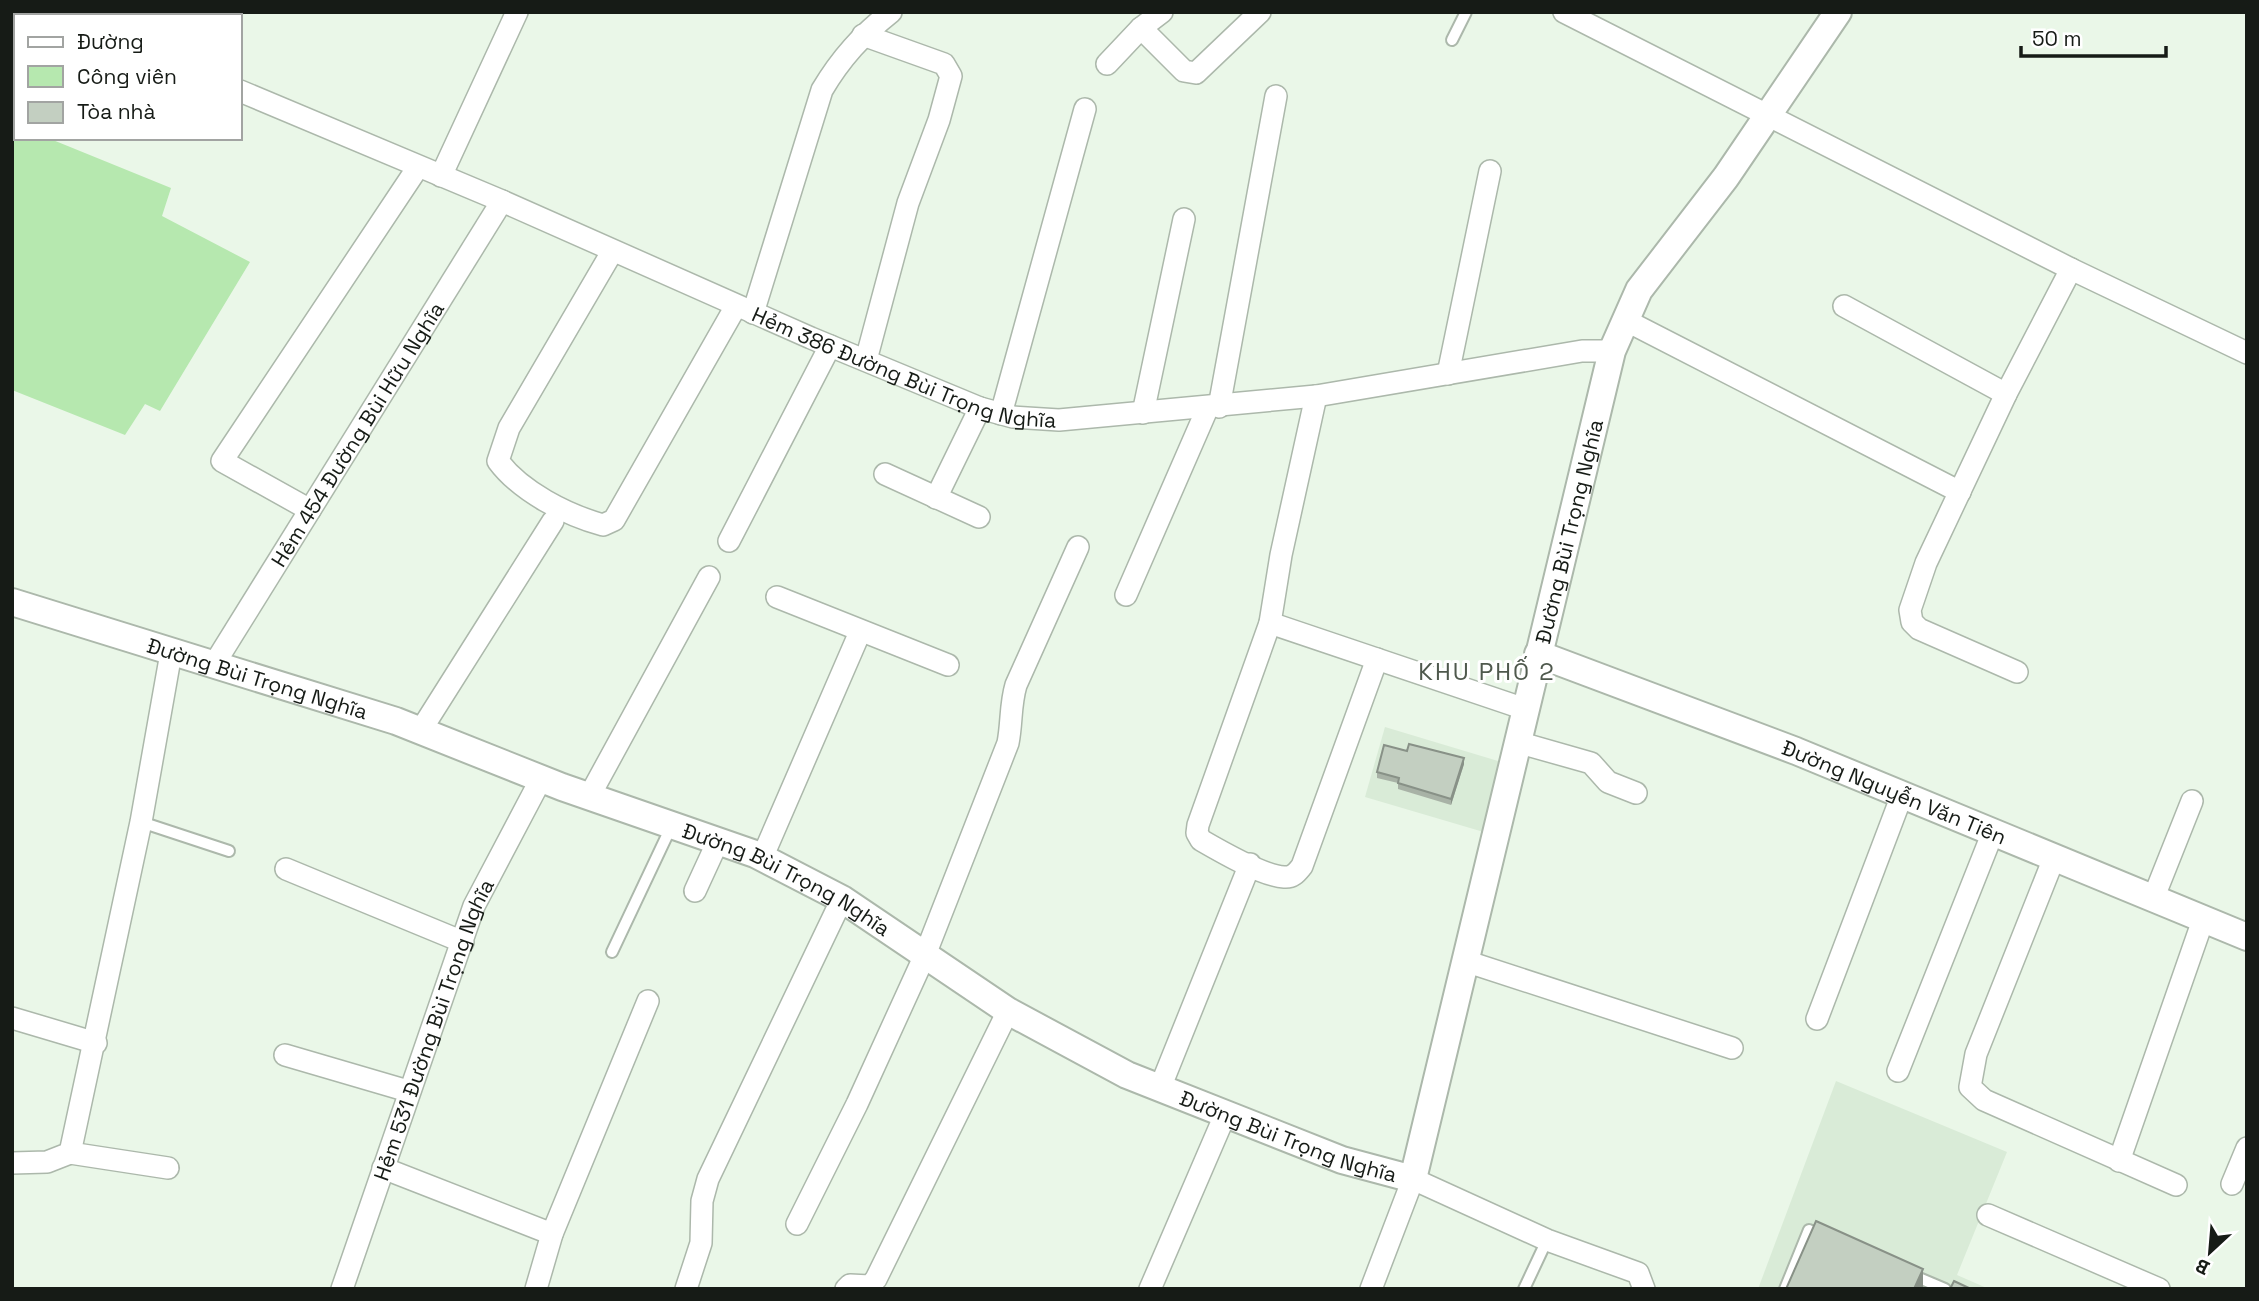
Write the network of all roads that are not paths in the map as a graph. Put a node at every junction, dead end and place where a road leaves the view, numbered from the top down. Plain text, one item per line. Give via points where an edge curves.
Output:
1 (517, 12) edge
2 (891, 12) edge
3 (1162, 12) edge
4 (1260, 12) edge
5 (1466, 12) edge
6 (1564, 12) edge
7 (1838, 12) edge
8 (1141, 29) junction
9 (863, 35) junction
10 (1452, 40) dead end
11 (1107, 64) dead end
12 (242, 92) edge
13 (1276, 96) dead end
14 (1086, 109) dead end
15 (1766, 115) junction
16 (418, 167) junction
17 (1490, 171) dead end
18 (440, 176) junction
19 (502, 201) junction
20 (1184, 219) dead end
21 (612, 251) junction
22 (2071, 269) junction
23 (1844, 306) dead end
24 (745, 309) junction
25 (1625, 320) junction
26 (830, 345) junction
27 (1612, 351) junction
28 (2247, 353) edge
29 (866, 360) junction
30 (1448, 374) junction
31 (2006, 394) junction
32 (1316, 396) junction
33 (1213, 407) junction
34 (980, 408) junction
35 (1143, 413) junction
36 (1001, 414) junction
37 (885, 474) dead end
38 (1960, 492) junction
39 (936, 498) junction
40 (310, 510) junction
41 (979, 517) dead end
42 (553, 521) dead end
43 (729, 541) dead end
44 (1078, 547) dead end
45 (709, 577) dead end
46 (1126, 595) dead end
47 (777, 597) dead end
48 (12, 602) edge
49 (1270, 623) junction
50 (860, 632) junction
51 (171, 653) junction
52 (1538, 654) junction
53 (1377, 659) junction
54 (948, 665) dead end
55 (213, 666) junction
56 (2017, 672) dead end
57 (1525, 709) junction
58 (421, 730) junction
59 (1517, 741) junction
60 (542, 777) junction
61 (1636, 793) dead end
62 (1902, 794) junction
63 (590, 795) junction
64 (2192, 801) dead end
65 (141, 822) junction
66 (673, 825) junction
67 (1993, 832) junction
68 (718, 841) junction
69 (229, 851) dead end
70 (762, 858) junction
71 (2054, 858) junction
72 (1250, 864) junction
73 (286, 869) dead end
74 (695, 891) dead end
75 (842, 899) junction
76 (2153, 899) junction
77 (2203, 920) junction
78 (2247, 937) edge
79 (463, 942) junction
80 (612, 952) dead end
81 (925, 955) junction
82 (1465, 961) junction
83 (648, 1001) dead end
84 (1008, 1011) junction
85 (12, 1018) edge
86 (1817, 1019) dead end
87 (96, 1043) junction
88 (1732, 1048) dead end
89 (285, 1055) dead end
90 (1898, 1071) dead end
91 (1160, 1088) junction
92 (408, 1091) junction
93 (1225, 1115) junction
94 (2247, 1149) edge
95 (71, 1153) junction
96 (2119, 1161) junction
97 (12, 1163) edge
98 (168, 1168) dead end
99 (383, 1168) junction
100 (1413, 1179) junction
101 (2232, 1184) dead end
102 (2176, 1185) dead end
103 (1988, 1215) dead end
104 (797, 1224) dead end
105 (552, 1234) junction
106 (1547, 1240) junction
107 (1834, 1241) edge
108 (1896, 1268) edge
109 (342, 1289) edge
110 (536, 1289) edge
111 (686, 1289) edge
112 (846, 1289) edge
113 (1150, 1289) edge
114 (1371, 1289) edge
115 (1524, 1289) edge
116 (1644, 1289) edge
117 (1785, 1289) edge
118 (1945, 1289) edge
119 (2159, 1289) edge

1 - 18 street
2 - 9 street
3 - 8 street
4 - 8 street via 1196,73 1185,71
5 - 10 lane
6 - 15 street
7 - 15 street, Đường Bùi Trọng Nghĩa
8 - 11 street
9 - 24 street via 842,57 822,90
9 - 29 street via 944,64 951,76 908,203
12 - 16 street, Hẻm 386 Đường Bùi Trọng Nghĩa
13 - 33 street
14 - 36 street
15 - 22 street
15 - 25 street, Đường Bùi Trọng Nghĩa via 1726,177 1639,290
16 - 18 street, Hẻm 386 Đường Bùi Trọng Nghĩa
16 - 40 street via 222,461
17 - 30 street
18 - 19 street, Hẻm 386 Đường Bùi Trọng Nghĩa
19 - 21 street, Hẻm 386 Đường Bùi Trọng Nghĩa
19 - 40 street, Hẻm 454 Đường Bùi Hữu Nghĩa
20 - 35 street
21 - 24 street, Hẻm 386 Đường Bùi Trọng Nghĩa
21 - 24 street via 509,428 498,461 507,474 563,510 603,525 614,520
22 - 28 street
22 - 31 street
23 - 31 street
24 - 26 street, Hẻm 386 Đường Bùi Trọng Nghĩa
25 - 27 street, Đường Bùi Trọng Nghĩa
25 - 38 street
26 - 29 street, Hẻm 386 Đường Bùi Trọng Nghĩa
26 - 43 street
27 - 30 street, Hẻm 386 Đường Bùi Trọng Nghĩa via 1582,351
27 - 52 street, Đường Bùi Trọng Nghĩa
29 - 34 street, Hẻm 386 Đường Bùi Trọng Nghĩa
30 - 32 street, Hẻm 386 Đường Bùi Trọng Nghĩa
31 - 38 street
32 - 33 street, Hẻm 386 Đường Bùi Trọng Nghĩa
32 - 49 street
33 - 35 street, Hẻm 386 Đường Bùi Trọng Nghĩa
33 - 46 street
34 - 36 street, Hẻm 386 Đường Bùi Trọng Nghĩa
34 - 39 street
35 - 36 street, Hẻm 386 Đường Bùi Trọng Nghĩa via 1059,420
37 - 39 street
38 - 56 street via 1916,586 1912,622 1930,635
39 - 41 street
40 - 55 street, Hẻm 454 Đường Bùi Hữu Nghĩa
42 - 58 street
44 - 81 street via 1016,685 1008,743
45 - 63 street
47 - 50 street
48 - 51 street, Đường Bùi Trọng Nghĩa
49 - 53 street
49 - 72 street via 1197,833 1200,840
50 - 54 street
50 - 70 street
51 - 55 street, Đường Bùi Trọng Nghĩa
51 - 65 street
52 - 57 street, Đường Bùi Trọng Nghĩa
52 - 62 street, Đường Nguyễn Văn Tiên
53 - 57 street
53 - 72 street via 1302,866 1294,875 1284,877
55 - 58 street, Đường Bùi Trọng Nghĩa
57 - 59 street, Đường Bùi Trọng Nghĩa
58 - 60 street, Đường Bùi Trọng Nghĩa
59 - 61 street via 1591,763 1608,782
59 - 82 street, Đường Bùi Trọng Nghĩa
60 - 63 street, Đường Bùi Trọng Nghĩa
60 - 79 street, Hẻm 531 Đường Bùi Trọng Nghĩa via 474,906
62 - 67 street, Đường Nguyễn Văn Tiên
62 - 86 street
63 - 66 street, Đường Bùi Trọng Nghĩa
64 - 76 street
65 - 69 lane
65 - 87 street
66 - 68 street, Đường Bùi Trọng Nghĩa
66 - 80 lane
67 - 71 street, Đường Nguyễn Văn Tiên
67 - 90 street
68 - 70 street, Đường Bùi Trọng Nghĩa
68 - 74 street
70 - 75 street, Đường Bùi Trọng Nghĩa
71 - 76 street, Đường Nguyễn Văn Tiên
71 - 96 street via 1976,1054 1970,1087 1984,1100
72 - 91 street
73 - 79 street
75 - 81 street, Đường Bùi Trọng Nghĩa
75 - 111 street via 708,1179 702,1201 701,1243
76 - 77 street, Đường Nguyễn Văn Tiên
77 - 78 street, Đường Nguyễn Văn Tiên
77 - 96 street
79 - 92 street, Hẻm 531 Đường Bùi Trọng Nghĩa
81 - 84 street, Đường Bùi Trọng Nghĩa
81 - 104 street
82 - 88 street
82 - 100 street, Đường Bùi Trọng Nghĩa
83 - 105 street
84 - 91 street, Đường Bùi Trọng Nghĩa
84 - 112 street via 876,1279 870,1286
85 - 87 street
87 - 95 street
89 - 92 street
91 - 93 street, Đường Bùi Trọng Nghĩa
92 - 99 street, Hẻm 531 Đường Bùi Trọng Nghĩa
93 - 100 street, Đường Bùi Trọng Nghĩa via 1342,1160
93 - 113 street
94 - 101 street
95 - 97 street via 47,1161
95 - 98 street
96 - 102 street
99 - 105 street
99 - 109 street, Hẻm 531 Đường Bùi Trọng Nghĩa
100 - 106 street
100 - 114 street
103 - 119 street
105 - 110 street
106 - 115 lane
106 - 116 street via 1638,1273
107 - 117 lane via 1809,1230
108 - 118 lane

